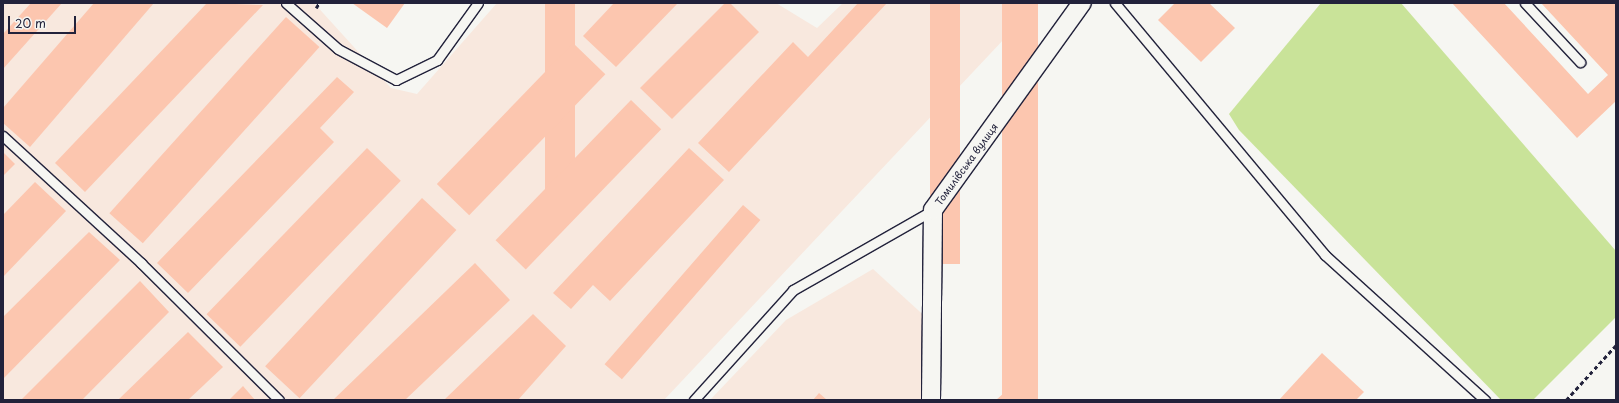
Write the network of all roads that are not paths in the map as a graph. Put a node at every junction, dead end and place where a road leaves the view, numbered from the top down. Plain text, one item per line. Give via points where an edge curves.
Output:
1 (286, 3) edge
2 (478, 3) edge
3 (1082, 3) edge
4 (1115, 3) edge
5 (1524, 3) edge
6 (1580, 62) dead end
7 (3, 136) edge
8 (933, 210) junction
9 (279, 400) edge
10 (694, 400) edge
11 (931, 400) edge
12 (1485, 400) edge

1 - 2 lane via 338,49 396,80 437,60
3 - 8 street, Томилівська вулиця
4 - 12 lane via 1325,255
5 - 6 lane
7 - 9 lane via 141,263
8 - 10 lane via 794,290
8 - 11 street, Томилівська вулиця

